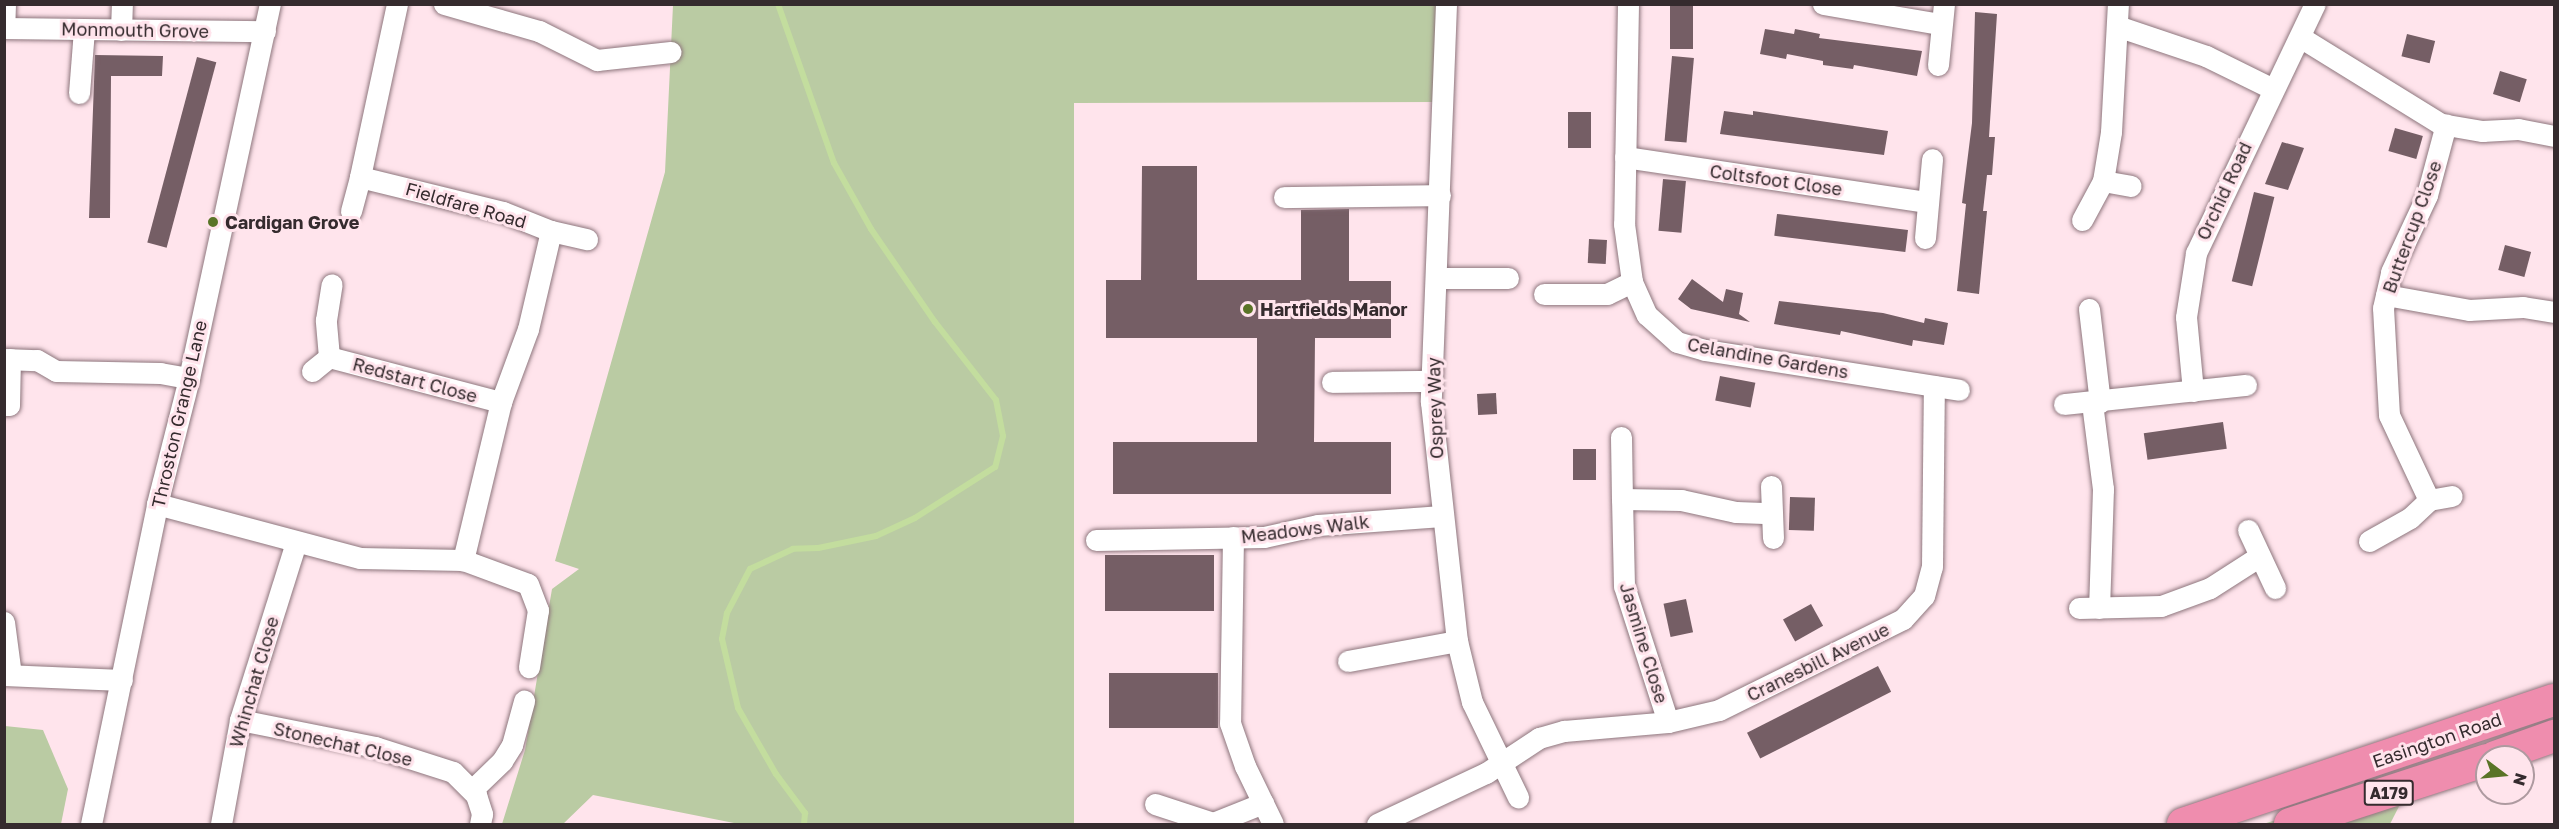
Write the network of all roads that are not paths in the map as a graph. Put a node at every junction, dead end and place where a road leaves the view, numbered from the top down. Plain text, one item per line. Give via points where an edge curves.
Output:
1 (5, 4) edge
2 (122, 4) edge
3 (270, 4) edge
4 (397, 4) edge
5 (444, 4) edge
6 (1446, 4) edge
7 (1628, 4) edge
8 (1823, 4) edge
9 (2118, 4) edge
10 (2315, 4) edge
11 (1942, 14) edge
12 (2117, 26) junction
13 (4, 28) edge
14 (84, 29) junction
15 (121, 30) junction
16 (265, 31) junction
17 (2300, 37) junction
18 (671, 52) dead end
19 (1938, 65) dead end
20 (2273, 89) junction
21 (79, 93) dead end
22 (2446, 124) junction
23 (2554, 136) edge
24 (1625, 157) junction
25 (1932, 159) dead end
26 (360, 177) junction
27 (2103, 182) junction
28 (2131, 186) dead end
29 (1440, 195) junction
30 (1284, 196) dead end
31 (1926, 202) junction
32 (351, 211) dead end
33 (2082, 220) dead end
34 (551, 231) junction
35 (1925, 238) dead end
36 (587, 239) dead end
37 (1436, 278) junction
38 (1508, 278) dead end
39 (1632, 282) junction
40 (332, 284) dead end
41 (1544, 294) dead end
42 (2386, 295) junction
43 (2089, 309) dead end
44 (2554, 312) edge
45 (329, 357) junction
46 (7, 359) edge
47 (312, 370) dead end
48 (189, 378) junction
49 (1431, 381) junction
50 (1332, 382) dead end
51 (2246, 385) dead end
52 (1934, 386) junction
53 (1959, 390) dead end
54 (2193, 391) junction
55 (501, 402) junction
56 (2096, 402) junction
57 (2064, 404) dead end
58 (4, 405) edge
59 (1621, 437) dead end
60 (1771, 486) dead end
61 (2452, 496) dead end
62 (1622, 499) junction
63 (2429, 500) junction
64 (158, 504) junction
65 (1771, 513) junction
66 (1442, 516) junction
67 (2248, 530) dead end
68 (1233, 537) junction
69 (1773, 538) dead end
70 (1096, 540) dead end
71 (2369, 541) dead end
72 (296, 542) junction
73 (2260, 556) junction
74 (463, 560) junction
75 (2275, 588) dead end
76 (4, 622) edge
77 (1456, 641) junction
78 (1348, 662) dead end
79 (529, 667) dead end
80 (8, 675) edge
81 (122, 680) junction
82 (2554, 700) edge
83 (524, 701) dead end
84 (240, 720) junction
85 (1668, 722) junction
86 (2554, 736) edge
87 (2529, 745) edge
88 (1500, 761) junction
89 (2475, 764) edge
90 (472, 790) junction
91 (1518, 797) dead end
92 (1263, 802) junction
93 (1155, 804) dead end
94 (91, 825) edge
95 (220, 825) edge
96 (480, 825) edge
97 (1273, 825) edge
98 (1377, 825) edge
99 (2183, 825) edge
100 (2290, 825) edge

1 - 13 street
2 - 15 street
3 - 16 street, Throston Grange Lane
4 - 26 street
5 - 18 street via 539,31 597,60
6 - 29 street, Osprey Way
7 - 24 street, Celandine Gardens
8 - 11 street
9 - 12 street
10 - 17 street, Orchid Road
11 - 19 street
12 - 20 street via 2206,56
12 - 27 street via 2111,132
13 - 14 street, Monmouth Grove
14 - 15 street, Monmouth Grove
14 - 21 street
15 - 16 street, Monmouth Grove
16 - 48 street, Throston Grange Lane
17 - 20 street, Orchid Road
17 - 22 street
20 - 54 street, Orchid Road via 2196,253 2186,316
22 - 23 street
22 - 42 street, Buttercup Close via 2427,195 2403,241
24 - 31 street, Coltsfoot Close
24 - 39 street, Celandine Gardens via 1624,224
25 - 31 street
26 - 32 street
26 - 34 street, Fieldfare Road via 503,212
27 - 28 street
27 - 33 street
29 - 30 street
29 - 37 street, Osprey Way
31 - 35 street
34 - 36 street
34 - 55 street, Fieldfare Road via 525,339
37 - 38 street
37 - 49 street, Osprey Way
39 - 41 street via 1607,294
39 - 52 street, Celandine Gardens via 1647,315 1677,342 1705,350
40 - 45 street via 326,332
42 - 44 street via 2469,310 2523,307
42 - 63 street, Buttercup Close via 2385,380 2389,415
43 - 56 street
45 - 47 street
45 - 55 street, Redstart Close
46 - 48 street via 37,360 56,371 160,373
46 - 58 street via 9,405
48 - 64 street, Throston Grange Lane
49 - 50 street
49 - 66 street, Osprey Way
51 - 54 street
52 - 53 street, Celandine Gardens
52 - 85 street, Cranesbill Avenue via 1932,567 1924,596 1903,619 1769,688 1719,710
54 - 56 street
55 - 74 street, Fieldfare Road
56 - 57 street
56 - 73 street via 2103,489 2089,608 2161,606 2210,588
59 - 62 street, Jasmine Close
60 - 65 street
61 - 63 street
62 - 65 street via 1672,499 1736,512
62 - 85 street, Jasmine Close via 1624,586
63 - 71 street via 2410,518
64 - 72 street
64 - 81 street, Throston Grange Lane
65 - 69 street
66 - 68 street, Meadows Walk via 1318,525 1264,537
66 - 77 street, Osprey Way
67 - 73 street
68 - 70 street, Meadows Walk
68 - 92 street via 1230,723
72 - 74 street via 360,558
72 - 84 street, Whinchat Close
73 - 75 street
74 - 79 street via 528,584 538,610
76 - 80 street
77 - 78 street
77 - 88 street, Osprey Way via 1472,702
80 - 81 street
81 - 94 street, Throston Grange Lane
82 - 99 highway, Easington Road / A179
83 - 90 street via 512,745 502,761
84 - 90 street, Stonechat Close via 375,747 453,772
84 - 95 street, Whinchat Close
85 - 88 street, Cranesbill Avenue via 1564,731 1539,738
86 - 87 highway, Easington Road
88 - 91 street, Osprey Way
88 - 98 street, Cranesbill Avenue via 1486,773
89 - 100 highway, Easington Road / A179
90 - 96 street via 480,804
92 - 93 street via 1213,823
92 - 97 street

